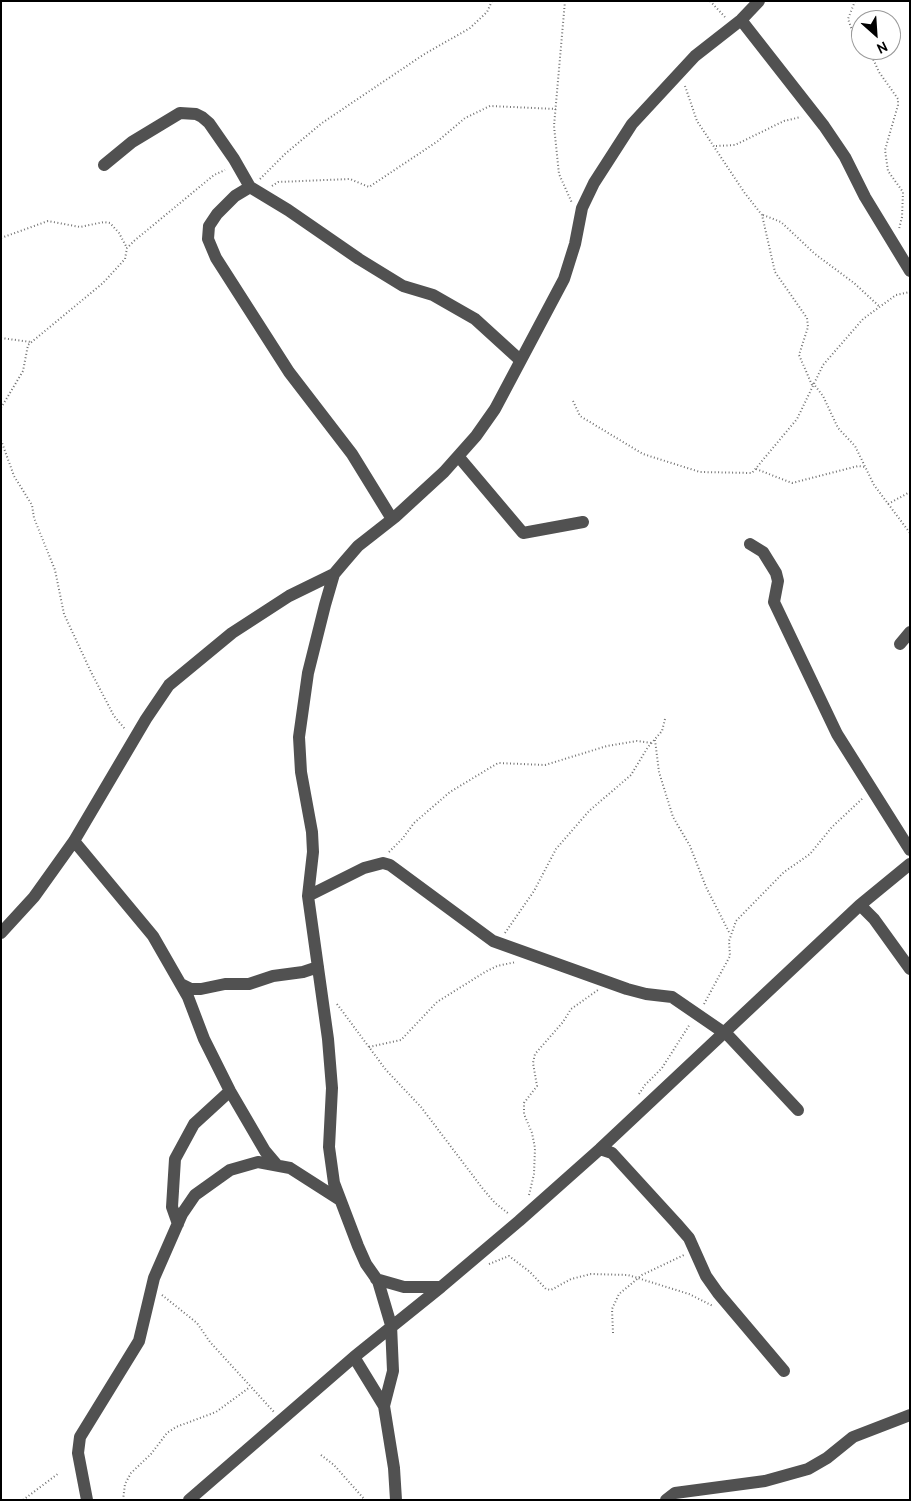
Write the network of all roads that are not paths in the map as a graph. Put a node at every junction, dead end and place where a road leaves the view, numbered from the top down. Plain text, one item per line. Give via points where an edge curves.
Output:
1 (759, 1) edge
2 (737, 23) junction
3 (104, 165) dead end
4 (254, 189) junction
5 (910, 272) edge
6 (520, 360) junction
7 (458, 456) junction
8 (392, 520) junction
9 (583, 522) dead end
10 (750, 544) dead end
11 (334, 574) junction
12 (910, 632) edge
13 (900, 644) dead end
14 (74, 841) junction
15 (910, 850) edge
16 (910, 864) edge
17 (308, 896) junction
18 (860, 906) junction
19 (1, 933) edge
20 (318, 968) junction
21 (910, 969) edge
22 (181, 984) junction
23 (724, 1032) junction
24 (230, 1091) junction
25 (798, 1110) dead end
26 (600, 1149) junction
27 (276, 1164) junction
28 (340, 1200) junction
29 (178, 1224) junction
30 (376, 1278) junction
31 (441, 1287) junction
32 (391, 1325) junction
33 (354, 1357) junction
34 (784, 1372) dead end
35 (384, 1406) junction
36 (910, 1415) edge
37 (87, 1500) edge
38 (190, 1500) edge
39 (396, 1500) edge
40 (666, 1500) edge

1 - 2 street
2 - 5 street via 817,116 845,157
2 - 6 street via 681,70 632,124 615,149 582,208 564,279
3 - 4 street via 161,123 185,113 196,114 209,123
4 - 6 street via 403,286 433,295 475,319
4 - 8 street via 235,196 209,226 208,239 216,258 289,372 352,454
6 - 7 street via 495,409
7 - 8 street
7 - 9 street via 523,533
8 - 11 street via 358,546
10 - 15 street via 763,552 776,572 778,581 774,602 837,734
11 - 14 street via 289,596 232,633 169,685
11 - 17 street via 308,673 299,738 301,772 312,832
12 - 13 street
14 - 19 street via 34,897
14 - 22 street via 153,936
16 - 18 street
17 - 20 street
17 - 23 street via 383,863 396,868 482,935 498,943 607,982 646,994 672,997
18 - 21 street via 874,919
18 - 23 street
20 - 22 street via 249,984 201,989
20 - 28 street via 332,1088 330,1147 334,1183
22 - 24 street
23 - 25 street
23 - 26 street
24 - 27 street
24 - 29 street via 194,1124 175,1159 172,1207
26 - 31 street
26 - 34 street via 612,1154 688,1238 718,1293
27 - 28 street via 300,1174
27 - 29 street via 248,1164 216,1178 195,1195
28 - 30 street via 366,1264
29 - 37 street via 152,1286 139,1341 80,1437 78,1452
30 - 31 street via 404,1287
30 - 32 street
31 - 32 street
32 - 33 street
32 - 35 street via 393,1371
33 - 35 street
33 - 38 street
35 - 39 street
36 - 40 street via 853,1437 808,1469 765,1481 675,1493

